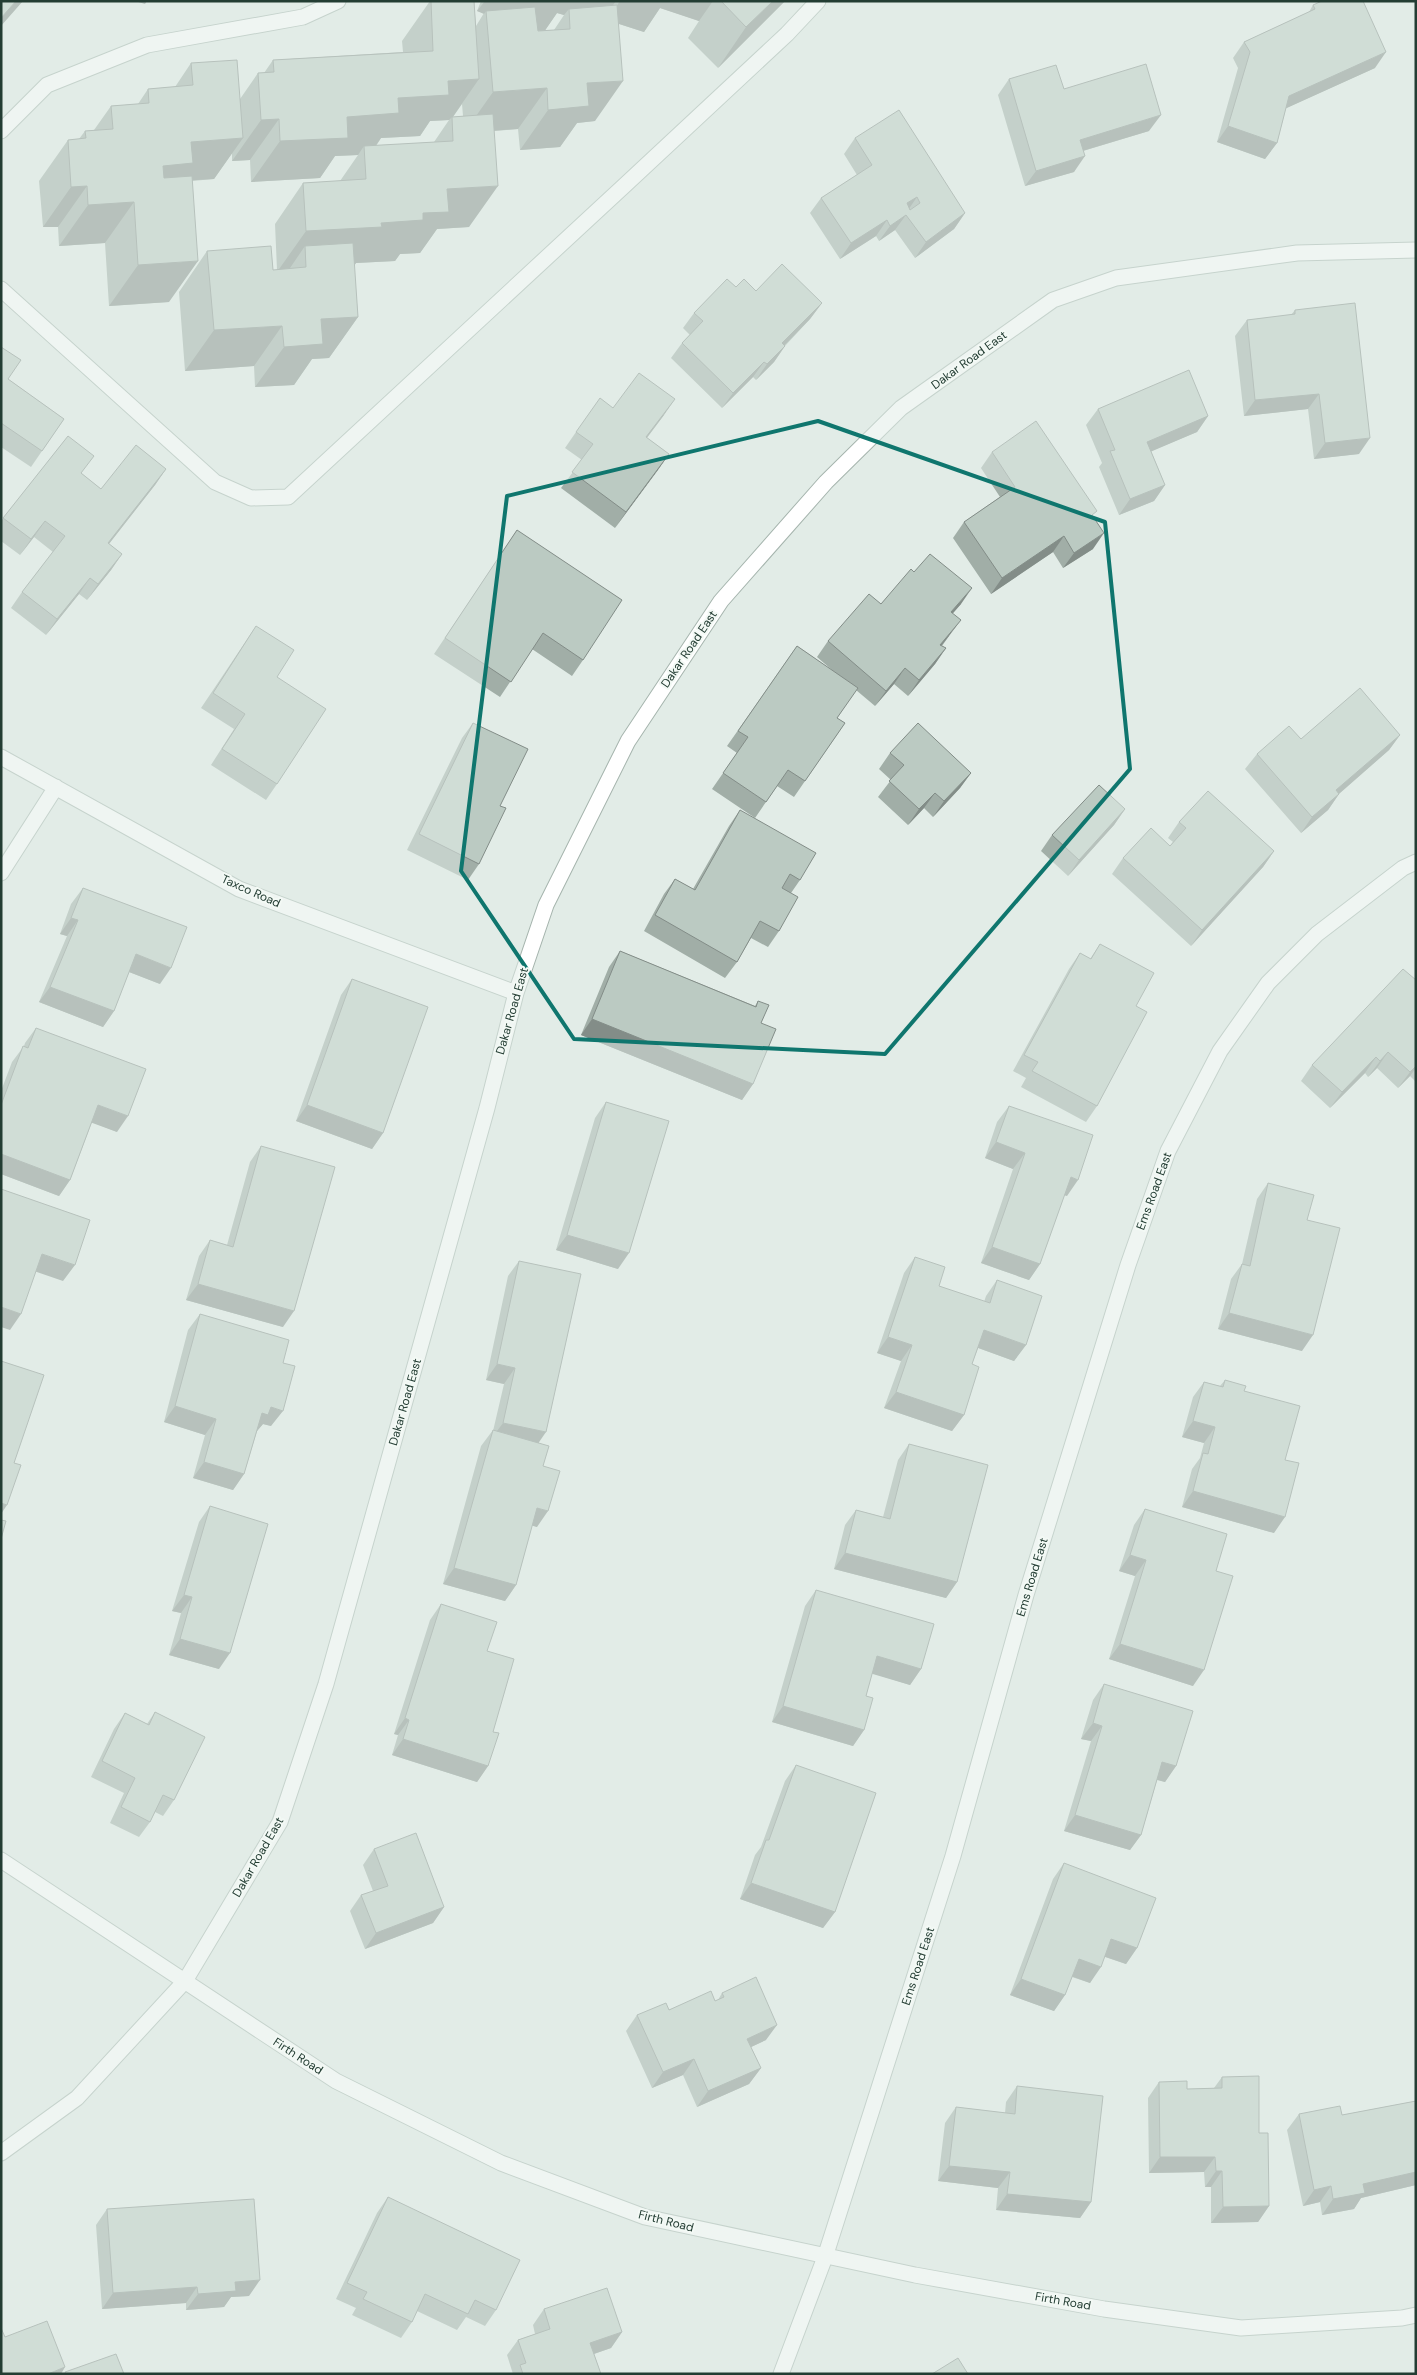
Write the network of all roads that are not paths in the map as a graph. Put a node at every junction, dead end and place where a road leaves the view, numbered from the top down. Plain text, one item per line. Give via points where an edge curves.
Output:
1 (338, 1) edge
2 (818, 1) edge
3 (1, 131) edge
4 (1416, 250) edge
5 (1, 289) edge
6 (1, 757) edge
7 (56, 787) junction
8 (1416, 862) edge
9 (1, 873) edge
10 (516, 993) junction
11 (1, 1860) edge
12 (185, 1981) junction
13 (1, 2153) edge
14 (825, 2257) junction
15 (1416, 2315) edge
16 (781, 2374) edge

1 - 3 street via 303,17 147,45 47,85
2 - 5 street via 625,186 288,497 251,498 215,482
4 - 10 street, Dakar Road East via 1297,253 1116,278 1052,300 901,408 826,482 721,602 628,741 546,905
6 - 7 street, Taxco Road
7 - 9 street
7 - 10 street, Taxco Road via 239,889
8 - 14 street, Ems Road East via 1403,868 1317,934 1268,983 1220,1051 1168,1151 1125,1274 1026,1595 953,1856
10 - 12 street, Dakar Road East via 487,1108 326,1684 280,1822
11 - 12 street, Firth Road
12 - 13 street, Dakar Road East via 77,2098
12 - 14 street, Firth Road via 336,2081 501,2163 645,2217
14 - 15 street, Firth Road via 1104,2309 1241,2328
14 - 16 street, Ems Road East

